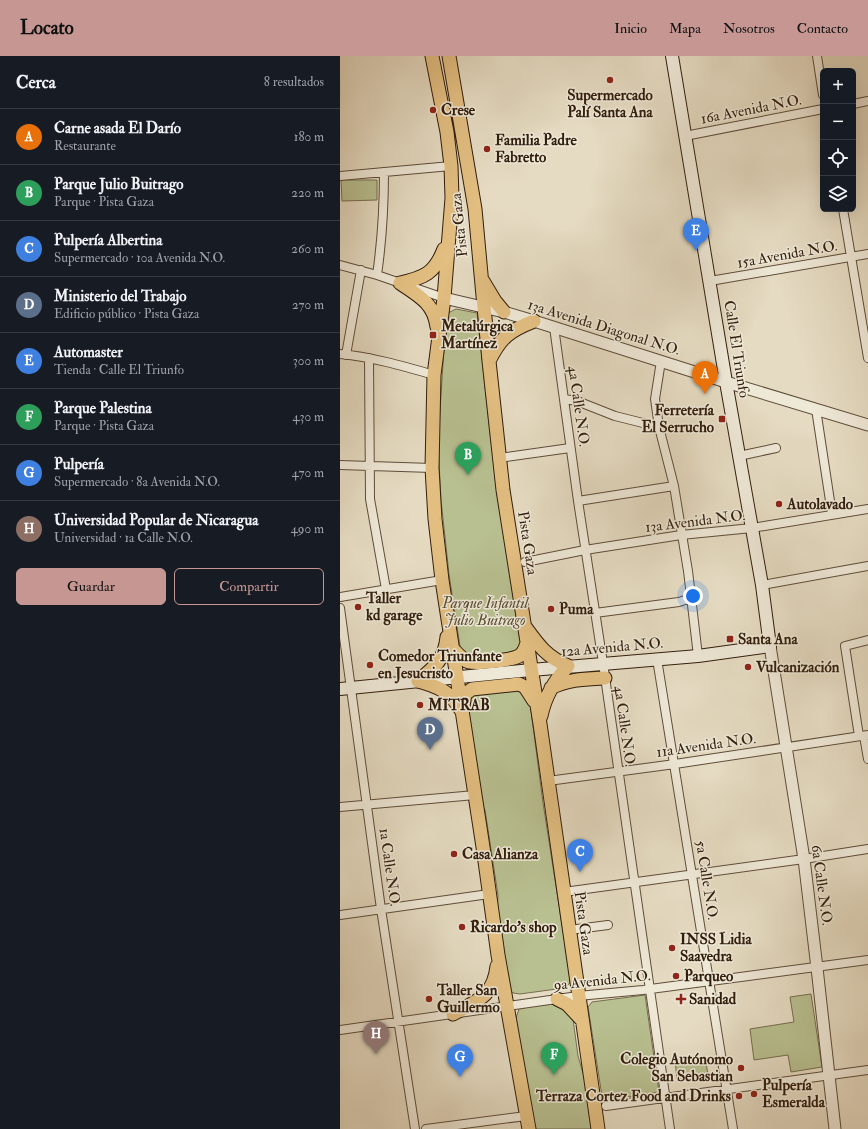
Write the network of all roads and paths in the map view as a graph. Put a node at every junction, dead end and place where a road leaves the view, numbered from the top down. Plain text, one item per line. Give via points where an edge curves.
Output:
1 (432, 56) edge
2 (449, 56) edge
3 (458, 56) edge
4 (672, 56) edge
5 (817, 56) edge
6 (820, 76) edge
7 (454, 80) junction
8 (868, 101) edge
9 (856, 103) edge
10 (820, 110) edge
11 (685, 136) junction
12 (451, 166) junction
13 (384, 172) junction
14 (340, 176) edge
15 (844, 212) edge
16 (448, 238) junction
17 (868, 254) edge
18 (851, 257) junction
19 (340, 265) edge
20 (361, 270) junction
21 (377, 275) junction
22 (481, 276) junction
23 (710, 281) junction
24 (400, 283) junction
25 (444, 298) junction
26 (484, 307) junction
27 (504, 312) junction
28 (534, 321) junction
29 (554, 327) junction
30 (439, 337) junction
31 (343, 354) edge
32 (370, 358) junction
33 (868, 358) edge
34 (489, 361) junction
35 (661, 361) junction
36 (434, 375) junction
37 (726, 382) junction
38 (564, 399) junction
39 (816, 409) junction
40 (868, 425) edge
41 (659, 427) junction
42 (570, 448) junction
43 (776, 448) dead end
44 (739, 456) junction
45 (499, 458) junction
46 (340, 465) edge
47 (370, 466) junction
48 (432, 468) junction
49 (674, 486) junction
50 (578, 501) junction
51 (868, 509) edge
52 (832, 514) junction
53 (752, 528) junction
54 (681, 535) junction
55 (585, 550) junction
56 (525, 562) dead end
57 (868, 566) edge
58 (442, 580) junction
59 (762, 585) junction
60 (386, 589) junction
61 (340, 597) edge
62 (691, 598) junction
63 (340, 608) edge
64 (595, 613) junction
65 (449, 622) junction
66 (524, 626) junction
67 (868, 640) edge
68 (527, 643) junction
69 (770, 646) junction
70 (452, 648) junction
71 (698, 656) junction
72 (657, 659) junction
73 (603, 663) junction
74 (568, 666) junction
75 (531, 670) junction
76 (457, 677) junction
77 (604, 678) junction
78 (418, 681) junction
79 (551, 688) junction
80 (346, 689) edge
81 (537, 706) junction
82 (463, 714) junction
83 (540, 724) junction
84 (863, 736) edge
85 (786, 748) junction
86 (868, 759) edge
87 (675, 764) junction
88 (618, 771) junction
89 (548, 780) junction
90 (475, 795) junction
91 (367, 804) junction
92 (340, 807) edge
93 (868, 849) edge
94 (804, 859) junction
95 (692, 875) junction
96 (634, 882) junction
97 (564, 892) junction
98 (489, 894) junction
99 (381, 909) junction
100 (340, 914) edge
101 (608, 925) dead end
102 (569, 930) junction
103 (498, 955) junction
104 (868, 960) edge
105 (817, 968) junction
106 (709, 981) junction
107 (650, 989) junction
108 (578, 996) junction
109 (557, 999) junction
110 (507, 1006) junction
111 (453, 1014) junction
112 (582, 1020) junction
113 (399, 1021) junction
114 (340, 1030) edge
115 (868, 1070) edge
116 (829, 1075) junction
117 (726, 1088) junction
118 (664, 1098) junction
119 (606, 1106) dead end
120 (526, 1116) junction
121 (415, 1129) edge
122 (426, 1129) edge
123 (529, 1129) edge
124 (598, 1129) edge
125 (670, 1129) edge
126 (733, 1129) edge
127 (835, 1129) edge

1 - 12 main road, Pista Gaza
2 - 7 main road, Pista Gaza
3 - 7 main road
4 - 11 main road, Calle El Triunfo
5 - 6 street
7 - 22 main road, Pista Gaza via 475,209
8 - 9 street
10 - 11 street, 16a Avenida N.O.
11 - 23 main road, Calle El Triunfo
12 - 13 street
12 - 16 main road, Pista Gaza via 452,198
13 - 14 street
13 - 21 street via 384,220
15 - 18 street
16 - 24 main road via 440,260 431,271
16 - 25 main road, Pista Gaza
17 - 18 street, 15a Avenida N.O.
18 - 23 street, 15a Avenida N.O.
18 - 33 street
19 - 20 street
20 - 21 street
20 - 31 street
21 - 24 street
22 - 26 main road, Pista Gaza
22 - 27 main road
23 - 37 main road, Calle El Triunfo
24 - 25 street
24 - 30 main road via 431,307
25 - 26 street, 13a Avenida Diagonal N.O.
25 - 30 main road, Pista Gaza
26 - 27 street, 13a Avenida Diagonal N.O.
26 - 34 main road, Pista Gaza
27 - 28 street, 13a Avenida Diagonal N.O.
28 - 29 street, 13a Avenida Diagonal N.O.
28 - 34 main road via 520,326 504,337
29 - 35 street, 13a Avenida Diagonal N.O.
29 - 38 street, 4a Calle N.O.
30 - 36 main road, Pista Gaza
31 - 32 street
32 - 36 street
32 - 47 street
34 - 45 main road, Pista Gaza
35 - 37 street, 13a Avenida Diagonal N.O.
35 - 41 street via 656,399
36 - 48 main road, Pista Gaza
37 - 39 street, 13a Avenida Diagonal N.O.
37 - 44 main road, Calle El Triunfo
38 - 41 street
38 - 42 street, 4a Calle N.O.
39 - 40 street, 13a Avenida Diagonal N.O.
39 - 52 street
41 - 49 street
42 - 45 street
42 - 50 street, 4a Calle N.O.
43 - 44 street
44 - 53 main road, Calle El Triunfo
45 - 66 main road, Pista Gaza
46 - 47 street
47 - 48 street
47 - 60 street via 370,499
48 - 58 main road, Pista Gaza
49 - 50 street
49 - 54 street
50 - 55 street, 4a Calle N.O.
51 - 52 street, 13a Avenida N.O.
52 - 53 street, 13a Avenida N.O.
53 - 54 street, 13a Avenida N.O.
53 - 59 main road, Calle El Triunfo
54 - 55 street, 13a Avenida N.O.
54 - 62 street
55 - 56 street, 13a Avenida N.O.
55 - 64 street, 4a Calle N.O.
57 - 59 street
58 - 60 street
58 - 65 main road, Pista Gaza
59 - 69 main road, Calle El Triunfo
60 - 61 street
62 - 64 street via 679,602
62 - 71 street
63 - 80 street, 1a Calle N.O.
64 - 73 street, 4a Calle N.O.
65 - 70 main road, Pista Gaza
65 - 78 main road via 443,655 432,670
66 - 68 main road, Pista Gaza
66 - 74 main road via 548,655
67 - 84 street via 845,646
68 - 70 main road via 517,657 479,663 468,662
68 - 75 main road, Pista Gaza
69 - 71 main road, 12a Avenida N.O.
69 - 85 street, 6a Calle N.O.
70 - 76 main road, Pista Gaza
71 - 72 main road, 12a Avenida N.O.
72 - 73 main road, 12a Avenida N.O.
72 - 87 street, 5a Calle N.O.
73 - 74 main road, 12a Avenida N.O.
73 - 77 street, 4a Calle N.O.
74 - 75 main road, 12a Avenida N.O.
74 - 79 main road
75 - 76 main road, 12a Avenida N.O.
75 - 81 main road, Pista Gaza
76 - 78 main road, 12a Avenida N.O.
76 - 82 main road, Pista Gaza
77 - 79 main road via 572,680
77 - 88 street, 4a Calle N.O.
78 - 80 main road, 12a Avenida N.O.
78 - 82 main road via 445,691
79 - 83 main road via 543,706
80 - 91 street, 1a Calle N.O.
81 - 82 main road via 525,687 519,684 472,689 465,694
81 - 83 main road, Pista Gaza
82 - 90 main road, Pista Gaza
83 - 89 main road, Pista Gaza
84 - 85 street, 11a Avenida N.O.
84 - 86 street
85 - 87 street, 11a Avenida N.O.
85 - 94 street, 6a Calle N.O.
87 - 88 street, 11a Avenida N.O.
87 - 95 street, 5a Calle N.O.
88 - 89 street, 11a Avenida N.O.
88 - 96 street, 4a Calle N.O.
89 - 97 main road, Pista Gaza
90 - 91 street
90 - 98 main road, Pista Gaza
91 - 92 street
91 - 99 street, 1a Calle N.O.
93 - 94 street
94 - 95 street
94 - 105 street, 6a Calle N.O.
95 - 96 street
95 - 106 street, 5a Calle N.O.
96 - 97 street
96 - 107 street, 4a Calle N.O.
97 - 102 main road, Pista Gaza
98 - 99 street
98 - 103 main road, Pista Gaza
99 - 100 street
99 - 113 street, 1a Calle N.O.
101 - 102 street
102 - 108 main road, Pista Gaza
103 - 110 main road, Pista Gaza
103 - 111 main road via 496,974 489,991 482,998
104 - 105 street, 9a Avenida N.O.
105 - 106 street, 9a Avenida N.O.
105 - 116 street, 6a Calle N.O.
106 - 107 street, 9a Avenida N.O.
106 - 117 street, 5a Calle N.O.
107 - 108 street, 9a Avenida N.O.
107 - 118 street, 4a Calle N.O.
108 - 109 street, 9a Avenida N.O.
108 - 112 main road, Pista Gaza
109 - 110 street, 9a Avenida N.O.
109 - 112 main road via 568,1004
110 - 111 street, 9a Avenida N.O.
110 - 120 main road, Pista Gaza
111 - 113 street, 9a Avenida N.O.
112 - 124 main road, Pista Gaza
113 - 114 street, 9a Avenida N.O.
113 - 121 street, 1a Calle N.O.
115 - 116 street
116 - 117 street
116 - 127 street, 6a Calle N.O.
117 - 118 street
117 - 126 street, 5a Calle N.O.
118 - 119 street
118 - 125 street, 4a Calle N.O.
120 - 122 street
120 - 123 main road, Pista Gaza

